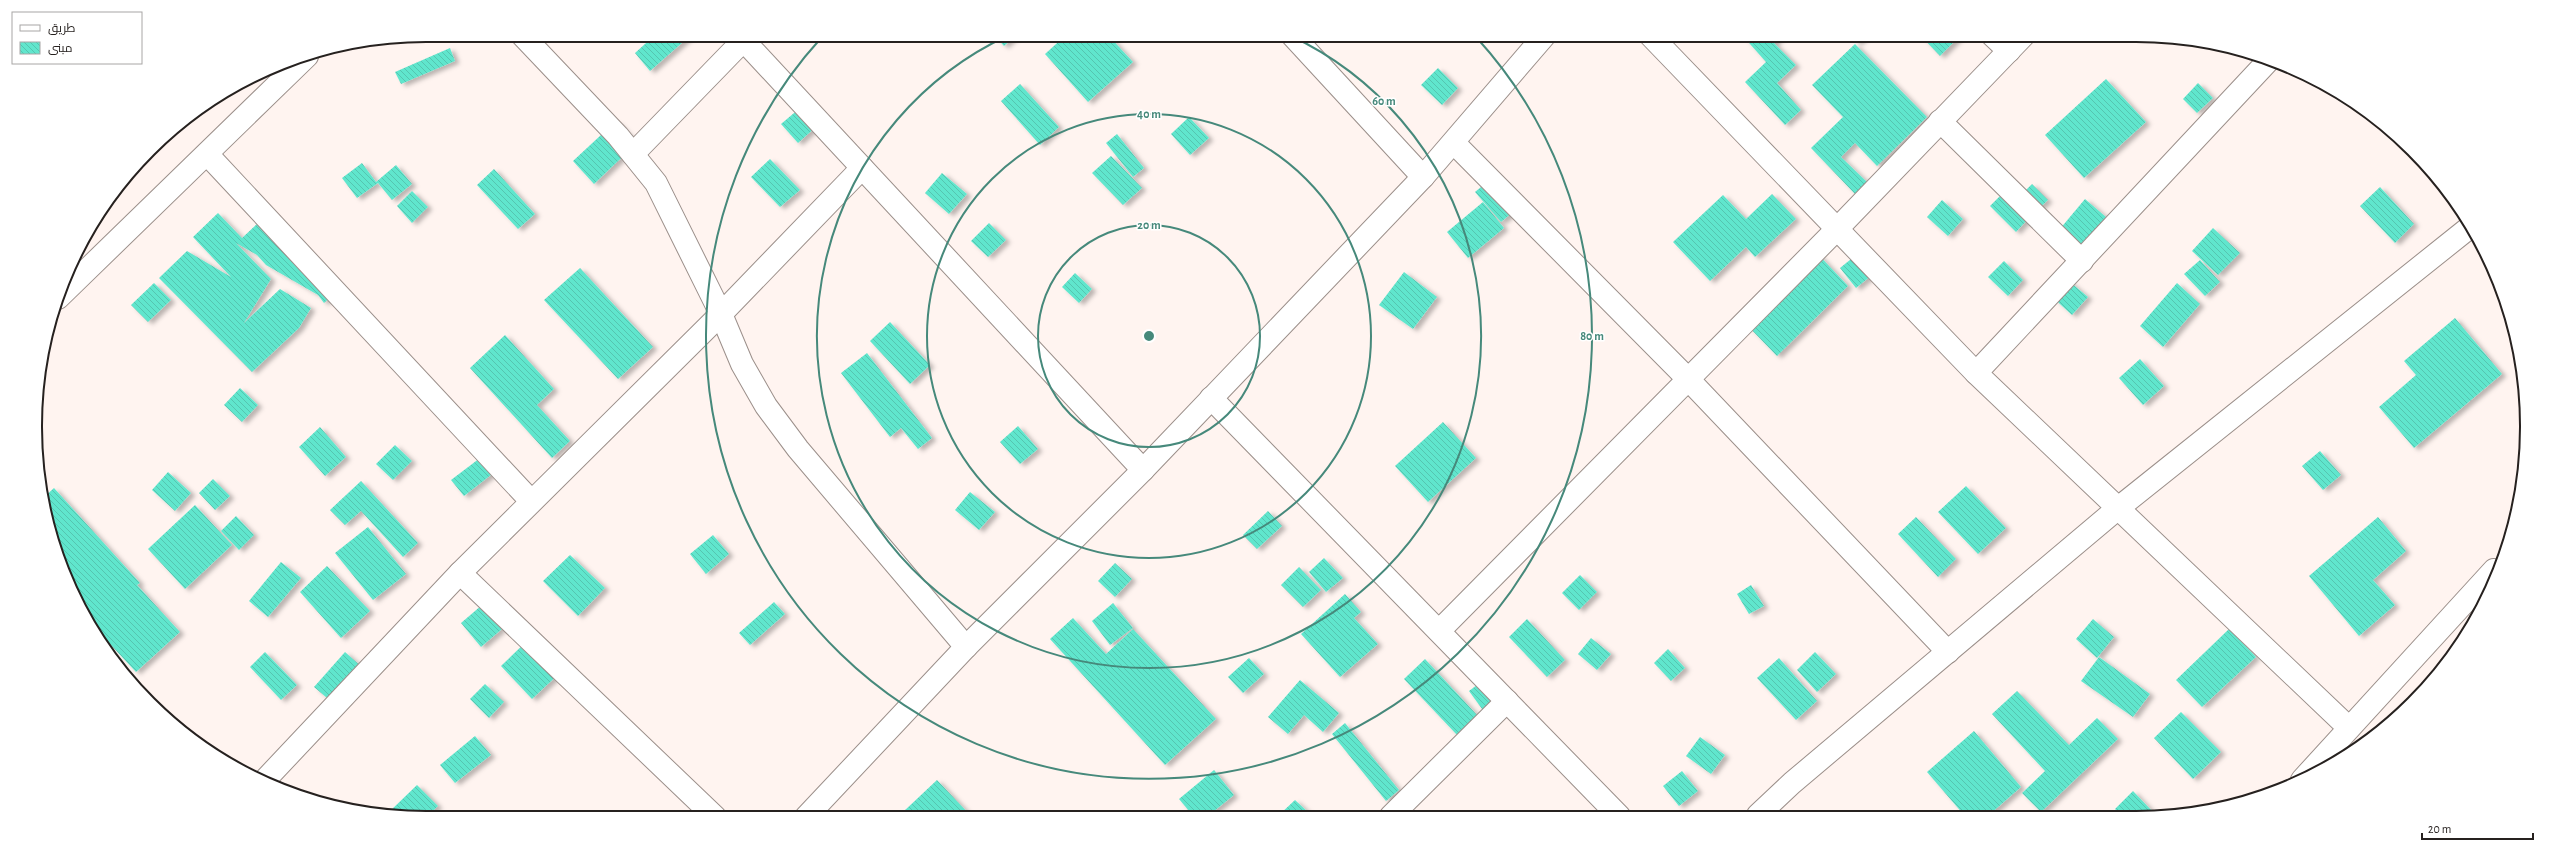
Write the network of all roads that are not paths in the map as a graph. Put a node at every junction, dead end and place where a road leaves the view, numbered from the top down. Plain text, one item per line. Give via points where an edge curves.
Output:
1 (529, 42) edge
2 (1298, 42) edge
3 (1539, 42) edge
4 (1657, 42) edge
5 (1999, 42) edge
6 (2017, 42) edge
7 (2008, 51) junction
8 (300, 63) edge
9 (2265, 64) edge
10 (1940, 121) junction
11 (1454, 143) junction
12 (207, 154) junction
13 (633, 154) junction
14 (862, 168) junction
15 (1423, 177) junction
16 (1836, 230) junction
17 (2466, 230) edge
18 (2082, 261) junction
19 (67, 289) edge
20 (721, 314) junction
21 (1976, 373) junction
22 (1688, 379) junction
23 (1211, 398) junction
24 (1143, 470) junction
25 (531, 501) junction
26 (2117, 509) junction
27 (460, 573) junction
28 (2491, 573) edge
29 (1439, 631) junction
30 (966, 647) junction
31 (1948, 652) junction
32 (1506, 701) junction
33 (2349, 728) junction
34 (2314, 767) edge
35 (268, 777) edge
36 (709, 811) edge
37 (812, 811) edge
38 (1395, 811) edge
39 (1614, 811) edge
40 (1762, 811) edge

1 - 13 street
2 - 15 street
3 - 11 street
4 - 16 street
5 - 7 street
6 - 7 street
7 - 10 street
8 - 12 street
9 - 18 street
10 - 16 street
10 - 18 street
11 - 15 street
11 - 22 street
12 - 19 street
12 - 25 street
13 - 14 street via 733,50 739,45 746,44
13 - 20 street via 656,183
14 - 20 street
14 - 24 street
15 - 23 street
16 - 21 street
16 - 22 street
17 - 26 street
18 - 21 street
20 - 25 street
20 - 30 street via 742,364 766,406 798,449
21 - 26 street
22 - 29 street
22 - 31 street
23 - 24 street
23 - 29 street
24 - 30 street
25 - 27 street
26 - 31 street
26 - 33 street
27 - 35 street
27 - 36 street
28 - 33 street
29 - 32 street
30 - 37 street
31 - 40 street
32 - 38 street
32 - 39 street
33 - 34 street

